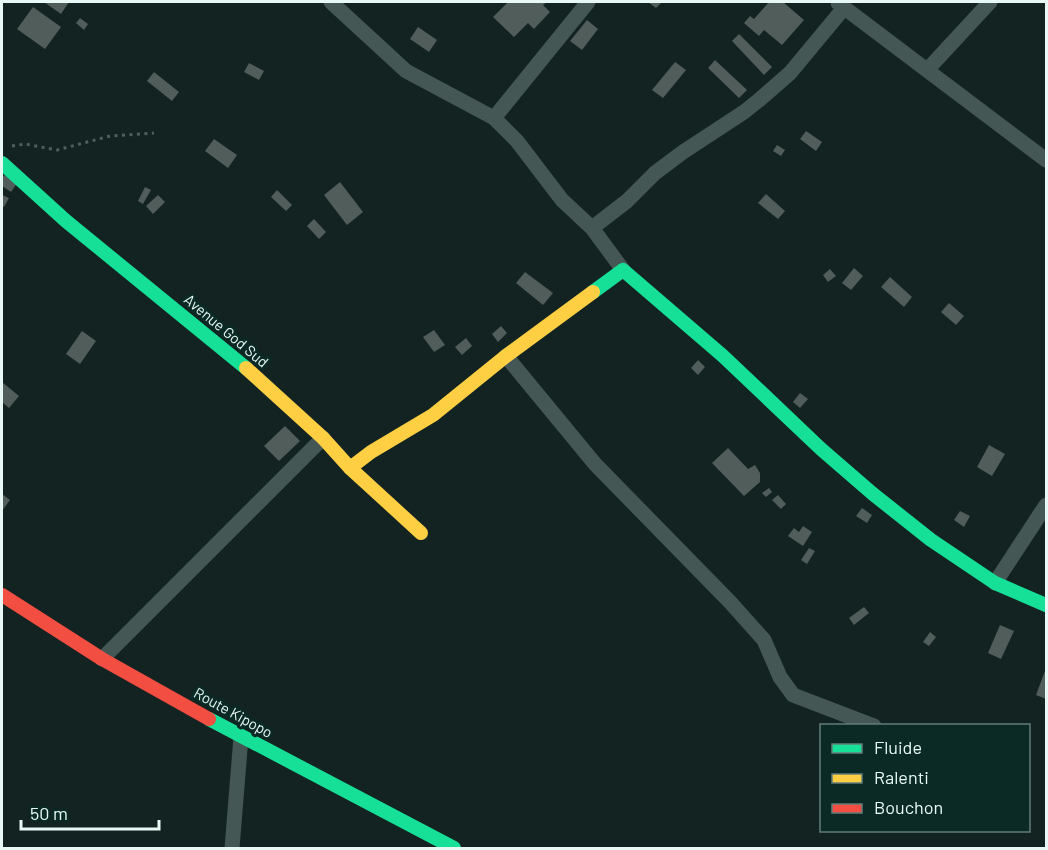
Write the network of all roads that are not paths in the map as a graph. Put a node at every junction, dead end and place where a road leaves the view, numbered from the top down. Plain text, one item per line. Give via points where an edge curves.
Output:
1 (331, 2) edge
2 (588, 2) edge
3 (990, 2) edge
4 (840, 5) edge
5 (928, 69) junction
6 (494, 118) junction
7 (1047, 160) edge
8 (2, 163) edge
9 (592, 228) junction
10 (624, 270) junction
11 (506, 356) junction
12 (323, 438) junction
13 (350, 468) junction
14 (1047, 505) edge
15 (421, 533) dead end
16 (994, 583) junction
17 (2, 595) edge
18 (1047, 605) edge
19 (102, 659) junction
20 (869, 724) edge
21 (241, 737) junction
22 (232, 849) edge
23 (454, 849) edge

1 - 6 street via 406,71
2 - 6 street
3 - 5 street
4 - 5 street
4 - 9 street via 790,73 744,112 655,173
5 - 7 street
6 - 9 street via 517,141 561,200
8 - 12 street, Avenue God Sud via 74,228 245,367
9 - 10 street
10 - 11 street
10 - 16 street via 873,494
11 - 13 street via 433,416
11 - 20 street via 595,464 764,640 780,677 793,695
12 - 13 street, Avenue God Sud
12 - 19 street
13 - 15 street, Avenue God Sud
14 - 16 street
16 - 18 street
17 - 19 street, Route Kipopo
19 - 21 street, Route Kipopo
21 - 22 street
21 - 23 street, Route Kipopo

